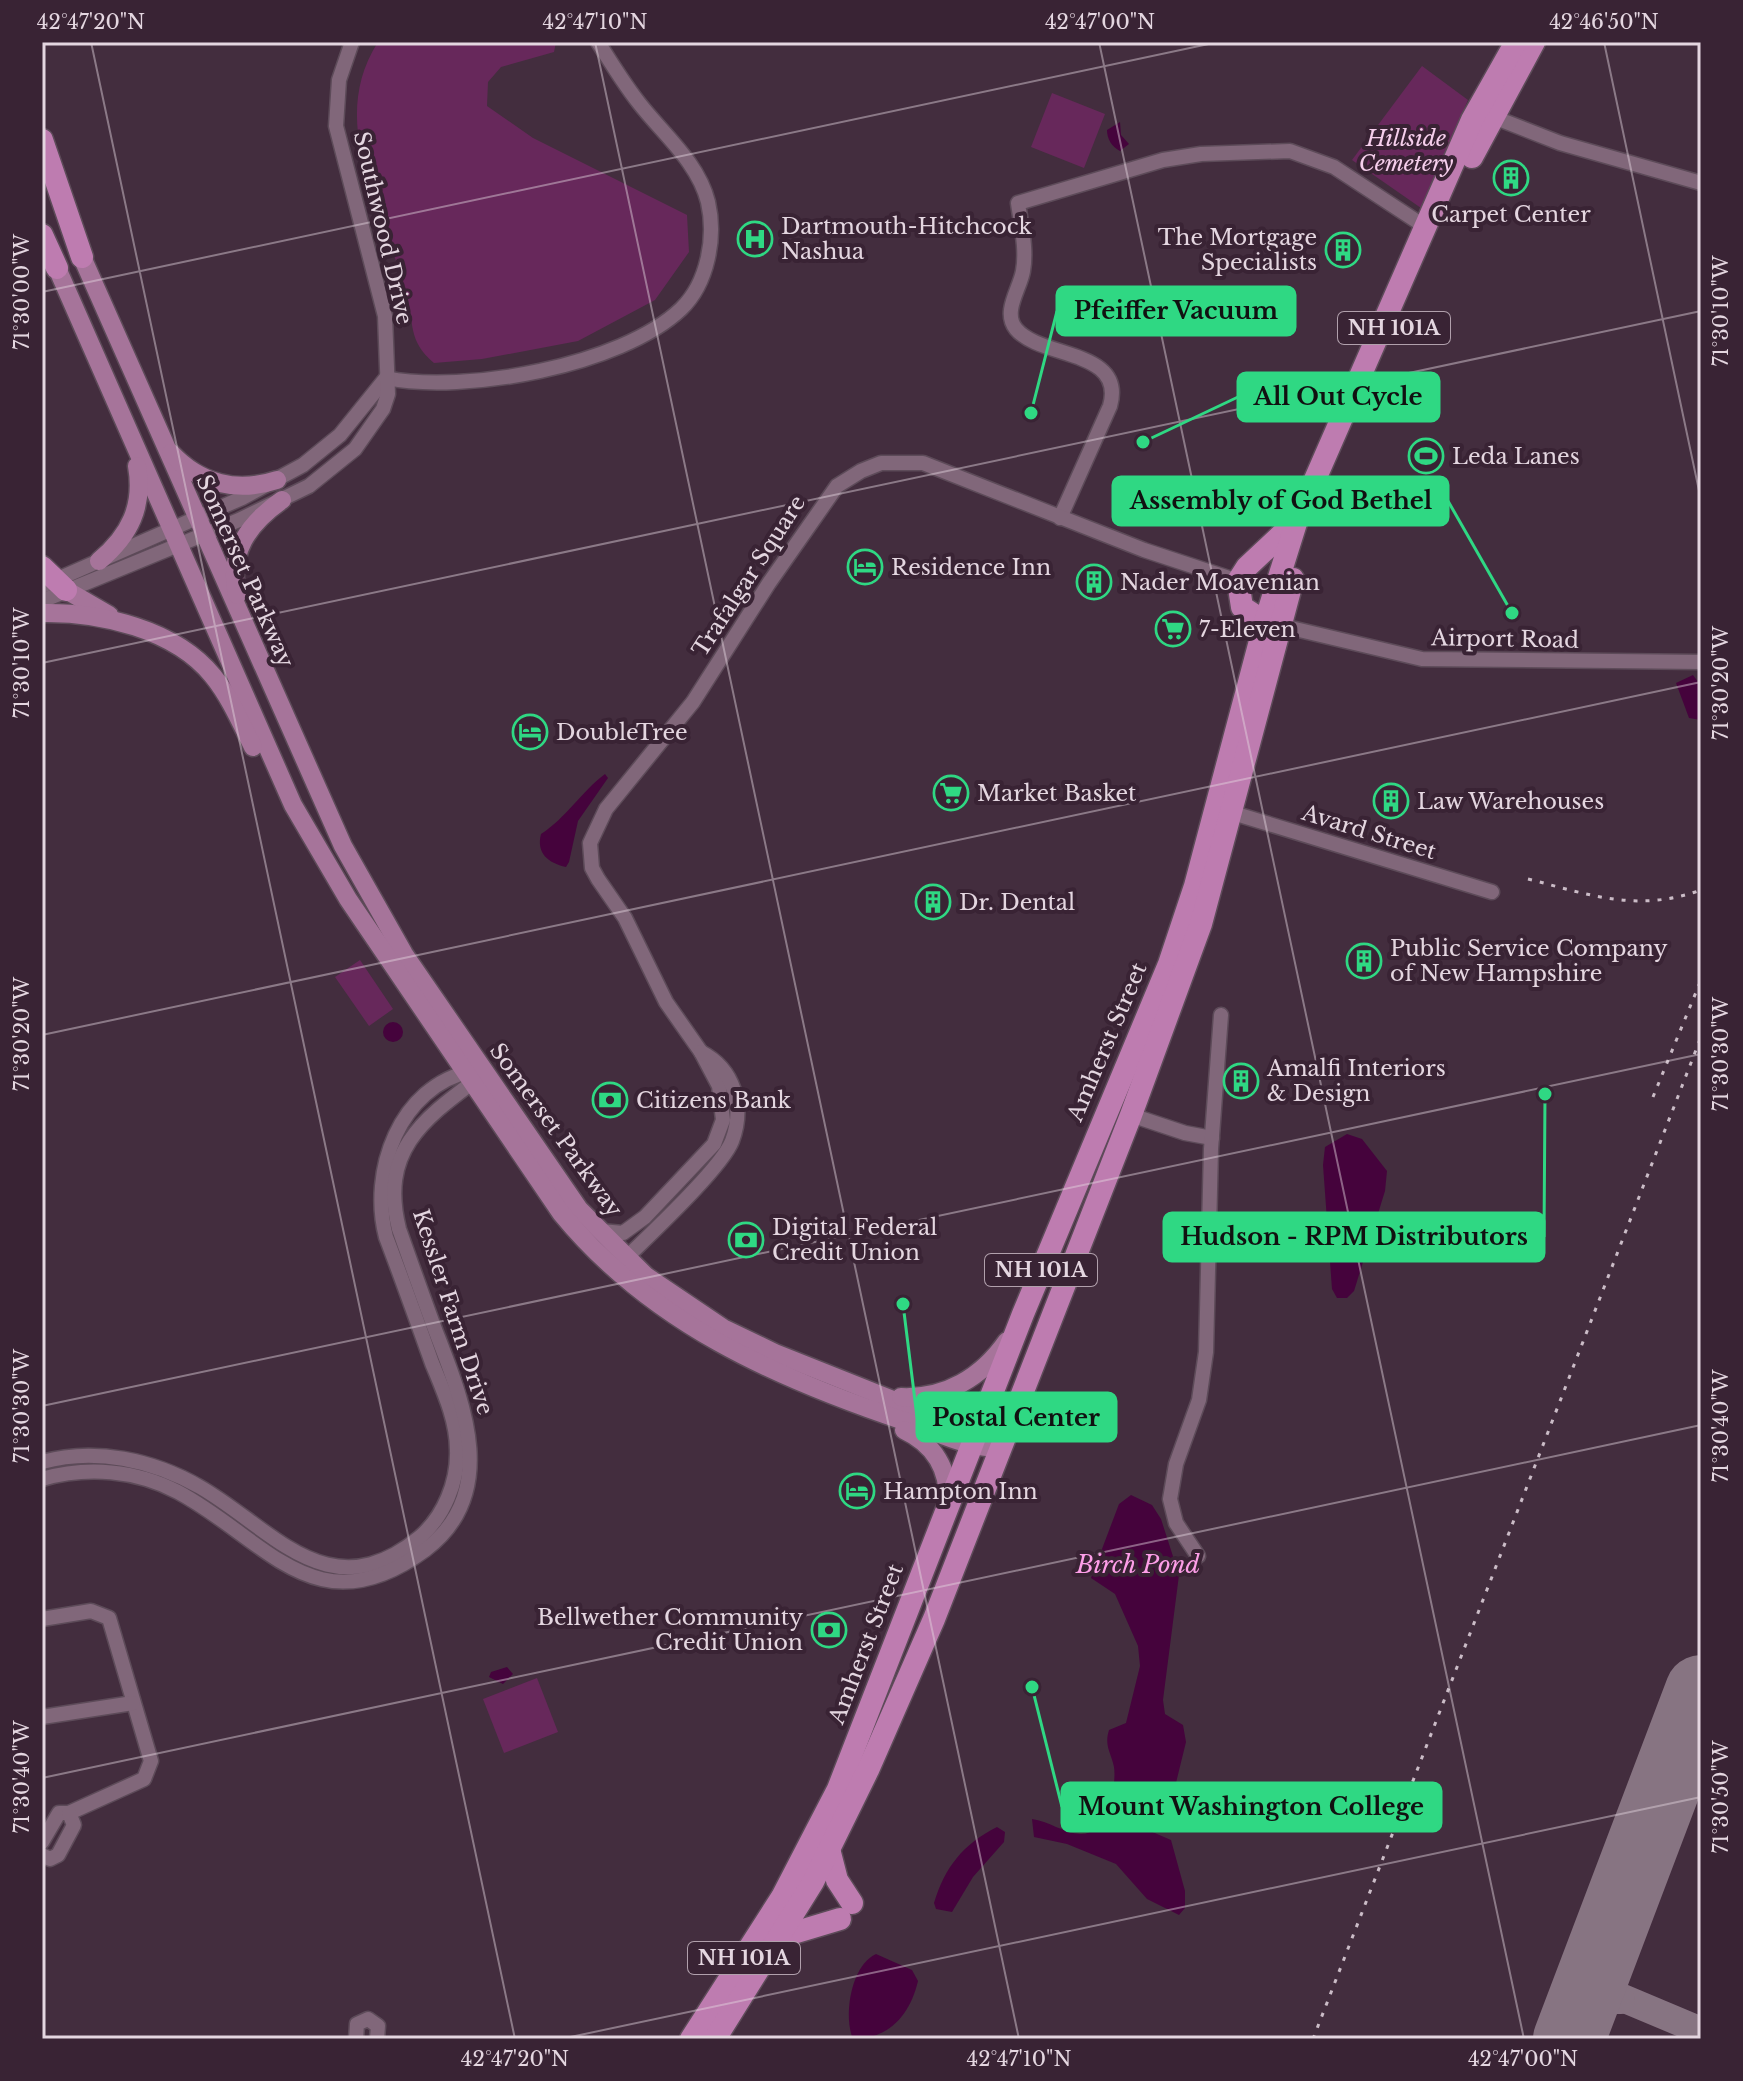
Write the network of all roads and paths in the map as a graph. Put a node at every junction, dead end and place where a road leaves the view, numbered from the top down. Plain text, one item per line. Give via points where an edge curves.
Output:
1 (352, 42) edge
2 (598, 42) edge
3 (1516, 42) edge
4 (1534, 42) edge
5 (1491, 116) junction
6 (42, 140) edge
7 (42, 172) edge
8 (1701, 183) edge
9 (1424, 226) junction
10 (42, 235) edge
11 (82, 257) junction
12 (57, 268) joint
13 (386, 378) junction
14 (130, 436) junction
15 (161, 439) junction
16 (277, 480) junction
17 (282, 500) junction
18 (1060, 518) junction
19 (1298, 518) junction
20 (200, 526) junction
21 (174, 537) junction
22 (99, 561) junction
23 (51, 581) edge
24 (1238, 581) junction
25 (42, 601) edge
26 (42, 613) edge
27 (1272, 624) junction
28 (134, 627) junction
29 (246, 632) junction
30 (1701, 662) edge
31 (1233, 813) junction
32 (307, 830) junction
33 (1492, 892) dead end
34 (1221, 1015) dead end
35 (701, 1052) junction
36 (474, 1076) junction
37 (1131, 1115) junction
38 (1212, 1138) junction
39 (598, 1230) junction
40 (621, 1264) junction
41 (1023, 1314) junction
42 (879, 1394) junction
43 (874, 1412) junction
44 (974, 1438) junction
45 (1001, 1448) junction
46 (42, 1462) edge
47 (42, 1479) edge
48 (947, 1507) junction
49 (1198, 1556) dead end
50 (42, 1619) edge
51 (133, 1703) junction
52 (42, 1717) edge
53 (69, 1813) junction
54 (42, 1842) edge
55 (829, 1849) junction
56 (42, 1855) edge
57 (780, 1937) junction
58 (356, 2039) edge
59 (377, 2039) edge
60 (691, 2039) edge
61 (715, 2039) edge

1 - 13 street, Southwood Drive via 339,80 336,126 385,316
2 - 13 street via 703,187 711,236 705,270 690,299 664,322 619,345 558,366 462,382 420,384
3 - 9 highway, Amherst Street / NH 101A via 1472,120
4 - 5 highway, Amherst Street / NH 101A
5 - 8 street via 1549,140
5 - 27 highway, Amherst Street / NH 101A
6 - 11 highway
7 - 11 highway
9 - 18 street via 1334,167 1290,151 1173,158 1018,203 1024,267 1011,312 1015,328 1089,362 1112,388 1110,406
9 - 19 highway, Amherst Street / NH 101A
10 - 12 highway
11 - 15 main road, Somerset Parkway
12 - 14 main road, Somerset Parkway
13 - 16 street, Southwood Drive via 333,442
13 - 17 street, Southwood Drive via 383,409 355,449 325,476
14 - 21 main road, Somerset Parkway
14 - 22 main road via 138,506 126,532
15 - 16 main road via 185,467 212,482 250,486
15 - 20 main road, Somerset Parkway
16 - 20 street, Southwood Drive
17 - 20 street, Southwood Drive
17 - 29 main road via 254,524 236,553 234,584
18 - 24 street, Trafalgar Square
18 - 35 street, Trafalgar Square via 913,461 881,463 844,480 815,514 693,702 606,809 590,843 592,868 625,918 675,1017
19 - 24 highway
19 - 27 highway, Amherst Street / NH 101A
20 - 21 street, Southwood Drive
20 - 29 main road, Somerset Parkway
21 - 22 street
21 - 23 street
21 - 32 main road, Somerset Parkway
22 - 23 street
23 - 25 street
23 - 28 main road
24 - 27 highway via 1242,607
26 - 28 main road
27 - 30 street, Airport Road via 1422,659
27 - 31 highway, Amherst Street / NH 101A
27 - 41 highway, Amherst Street / NH 101A via 1169,964
28 - 32 main road via 177,646 216,679 276,789
29 - 36 main road, Somerset Parkway via 312,783 370,897
31 - 33 street, Avard Street
31 - 37 highway, Amherst Street / NH 101A via 1201,924
32 - 36 main road, Somerset Parkway via 348,899
34 - 38 street
35 - 39 street, Trafalgar Square via 724,1103 718,1139 635,1227 614,1235
35 - 40 street, Trafalgar Square via 717,1060 735,1092 738,1111 732,1141 723,1157
36 - 39 main road, Somerset Parkway
36 - 40 main road, Somerset Parkway via 561,1213
36 - 46 street, Kessler Farm Drive via 414,1108 393,1139 382,1173 386,1237 445,1396 458,1448 444,1507 420,1536 384,1559 353,1565 316,1562 272,1540 202,1488 157,1466 92,1456
36 - 47 street, Kessler Farm Drive via 413,1133 401,1156 394,1192 399,1229 459,1391 471,1442 464,1493 430,1546 399,1566 364,1578 313,1577 278,1563 197,1504 141,1477 92,1471
37 - 38 street
37 - 45 highway, Amherst Street / NH 101A
38 - 49 street via 1205,1369 1170,1499 1176,1523
39 - 40 main road, Somerset Parkway
40 - 42 main road, Somerset Parkway via 723,1328
40 - 43 main road, Somerset Parkway via 647,1298 709,1339
41 - 42 main road via 992,1360 958,1386 923,1397
41 - 44 highway, Amherst Street / NH 101A
42 - 44 main road, Somerset Parkway
43 - 44 main road, Somerset Parkway
43 - 48 main road via 931,1448 945,1472
44 - 45 main road, Somerset Parkway
44 - 48 highway, Amherst Street / NH 101A
45 - 55 highway, Amherst Street / NH 101A via 907,1683
48 - 60 highway, Amherst Street / NH 101A via 820,1827
50 - 51 street via 91,1611 109,1618
51 - 52 street
51 - 53 street via 151,1761 148,1774
53 - 54 street via 56,1815
53 - 56 street via 74,1825 58,1855
55 - 57 highway, Amherst Street / NH 101A
55 - 57 highway via 846,1911
57 - 61 highway, Amherst Street / NH 101A
58 - 59 street via 357,2024 368,2019 378,2026

